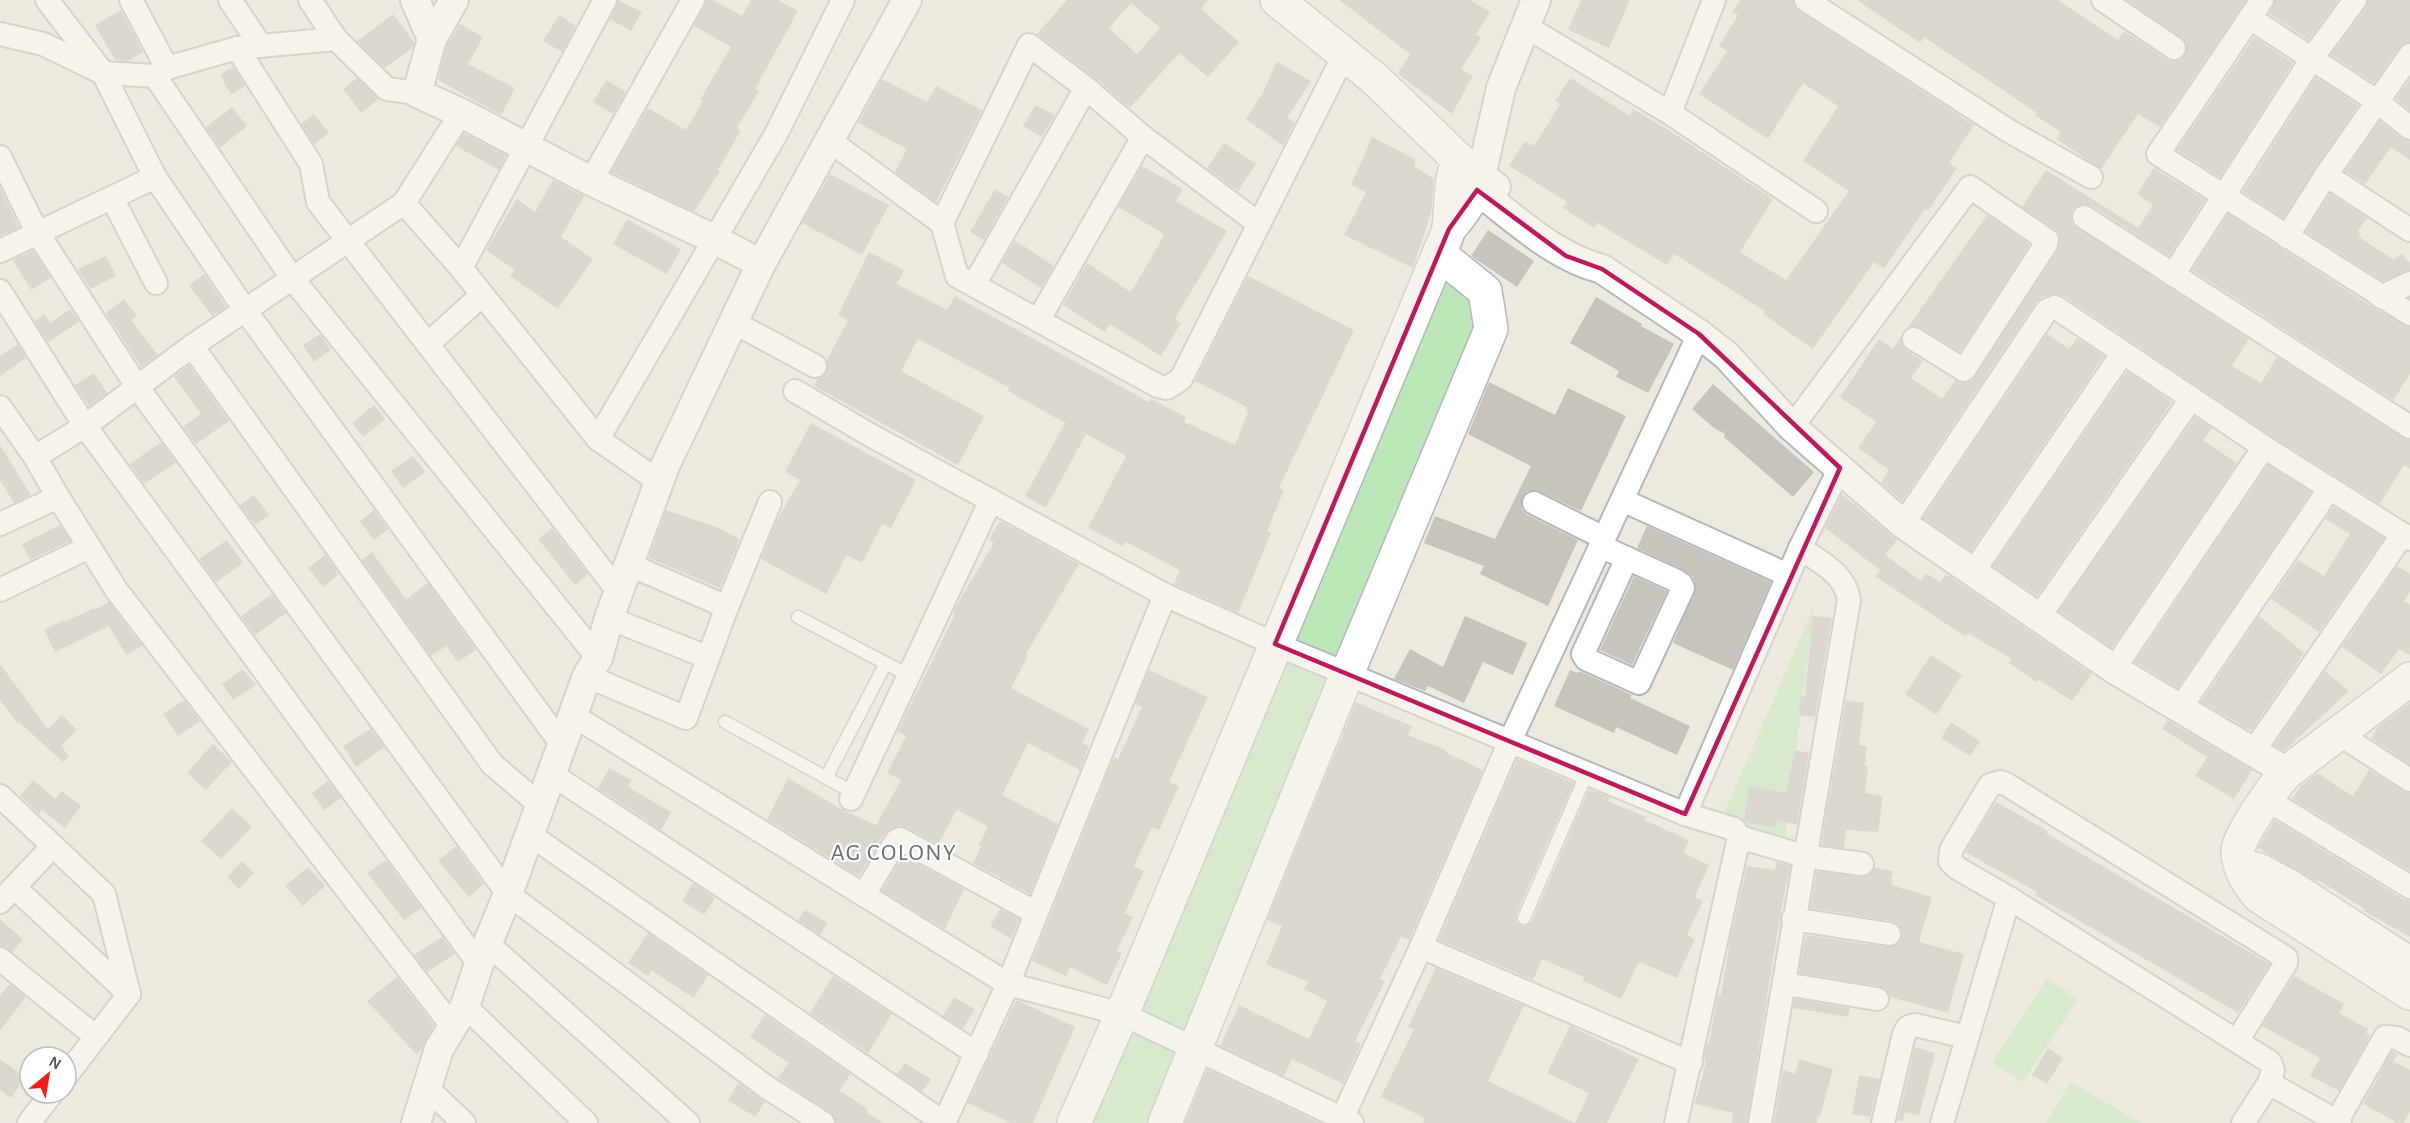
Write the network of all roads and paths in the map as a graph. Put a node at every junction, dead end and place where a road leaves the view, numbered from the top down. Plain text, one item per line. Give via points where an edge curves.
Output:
1 (47, 0) edge
2 (131, 0) edge
3 (230, 0) edge
4 (310, 0) edge
5 (415, 0) edge
6 (454, 0) edge
7 (605, 0) edge
8 (693, 0) edge
9 (843, 0) edge
10 (907, 0) edge
11 (1277, 0) edge
12 (1714, 0) edge
13 (1806, 0) edge
14 (2103, 0) edge
15 (2355, 0) edge
16 (2256, 9) edge
17 (1531, 13) edge
18 (0, 34) edge
19 (336, 39) junction
20 (432, 39) junction
21 (261, 46) junction
22 (237, 48) junction
23 (2174, 48) dead end
24 (1344, 55) junction
25 (2410, 56) edge
26 (2313, 57) junction
27 (161, 72) junction
28 (103, 73) junction
29 (1086, 88) junction
30 (417, 93) junction
31 (2378, 102) junction
32 (461, 113) junction
33 (1670, 113) junction
34 (2410, 128) edge
35 (1143, 137) junction
36 (830, 141) junction
37 (526, 146) junction
38 (0, 157) edge
39 (1468, 175) junction
40 (2326, 175) junction
41 (155, 177) junction
42 (2091, 177) dead end
43 (591, 181) junction
44 (2224, 197) junction
45 (112, 198) junction
46 (404, 203) junction
47 (1816, 211) dead end
48 (2084, 217) dead end
49 (942, 223) junction
50 (1259, 224) junction
51 (2410, 230) edge
52 (37, 232) junction
53 (2288, 237) junction
54 (347, 240) junction
55 (716, 240) junction
56 (1444, 241) junction
57 (0, 251) edge
58 (761, 264) junction
59 (461, 268) junction
60 (2172, 275) junction
61 (292, 278) junction
62 (156, 283) dead end
63 (2410, 283) edge
64 (974, 285) junction
65 (0, 291) edge
66 (482, 295) junction
67 (2381, 297) junction
68 (244, 310) junction
69 (2410, 314) edge
70 (1039, 319) junction
71 (734, 322) junction
72 (1699, 334) junction
73 (1914, 339) dead end
74 (428, 344) junction
75 (192, 346) junction
76 (2122, 354) junction
77 (816, 366) dead end
78 (138, 388) junction
79 (795, 391) dead end
80 (2191, 399) junction
81 (0, 407) edge
82 (85, 426) junction
83 (1792, 427) junction
84 (2410, 427) edge
85 (598, 439) junction
86 (2264, 447) junction
87 (35, 457) junction
88 (1840, 468) junction
89 (658, 481) junction
90 (2330, 488) junction
91 (58, 497) junction
92 (1622, 500) junction
93 (991, 501) junction
94 (770, 502) dead end
95 (1534, 503) dead end
96 (0, 524) edge
97 (1903, 524) junction
98 (2407, 536) edge
99 (1602, 542) junction
100 (89, 547) junction
101 (1800, 548) junction
102 (1627, 558) junction
103 (630, 565) junction
104 (1974, 572) junction
105 (1788, 575) junction
106 (0, 590) edge
107 (618, 591) junction
108 (1164, 595) junction
109 (727, 607) junction
110 (798, 617) dead end
111 (2039, 617) junction
112 (609, 618) junction
113 (1563, 627) junction
114 (1590, 640) junction
115 (1275, 644) junction
116 (707, 657) junction
117 (886, 663) junction
118 (593, 667) junction
119 (2114, 669) junction
120 (1347, 674) junction
121 (908, 675) junction
122 (2410, 680) edge
123 (2181, 707) junction
124 (574, 716) junction
125 (725, 722) dead end
126 (2339, 734) junction
127 (1510, 741) junction
128 (563, 746) junction
129 (2253, 752) junction
130 (2287, 772) junction
131 (1587, 773) junction
132 (553, 775) junction
133 (826, 778) junction
134 (2410, 780) edge
135 (852, 796) joint
136 (2266, 799) junction
137 (2, 804) edge
138 (540, 805) junction
139 (1685, 814) junction
140 (529, 834) junction
141 (1739, 837) junction
142 (52, 846) junction
143 (1804, 856) junction
144 (1862, 864) dead end
145 (2242, 866) junction
146 (2410, 887) edge
147 (508, 894) junction
148 (7, 895) edge
149 (864, 895) junction
150 (2009, 898) junction
151 (1036, 913) junction
152 (1524, 918) dead end
153 (1793, 919) junction
154 (1889, 934) dead end
155 (1421, 947) junction
156 (483, 954) junction
157 (0, 959) edge
158 (2410, 964) edge
159 (1008, 984) junction
160 (1785, 984) junction
161 (2410, 993) edge
162 (129, 994) junction
163 (1876, 999) dead end
164 (1122, 1014) junction
165 (459, 1016) junction
166 (96, 1037) junction
167 (1967, 1037) junction
168 (2237, 1041) junction
169 (2410, 1046) edge
170 (1196, 1050) junction
171 (977, 1054) junction
172 (78, 1060) edge
173 (1690, 1063) junction
174 (2269, 1083) junction
175 (427, 1088) junction
176 (43, 1105) edge
177 (1344, 1122) edge
178 (2338, 1122) edge
179 (29, 1123) edge
180 (416, 1123) edge
181 (464, 1123) edge
182 (586, 1123) edge
183 (687, 1123) edge
184 (823, 1123) edge
185 (944, 1123) edge
186 (1074, 1123) edge
187 (1165, 1123) edge
188 (1676, 1123) edge
189 (1760, 1123) edge
190 (1883, 1123) edge
191 (1942, 1123) edge
192 (2243, 1123) edge

1 - 28 street
2 - 27 street
3 - 21 street
4 - 19 street
5 - 20 street
6 - 20 street
7 - 37 street
8 - 43 street
9 - 55 street via 777,134
10 - 36 street
11 - 24 main road
12 - 33 street
13 - 42 street via 2009,131
14 - 23 street
15 - 26 street
16 - 26 street
16 - 44 street via 2158,154
17 - 33 street
17 - 39 street
18 - 28 street via 43,44
19 - 21 street
19 - 30 street via 387,89
20 - 30 street
21 - 22 street
22 - 27 street
22 - 54 street via 310,164 318,202
24 - 39 main road via 1395,124
24 - 50 street
25 - 31 street
26 - 31 street
26 - 44 street
27 - 28 street
27 - 61 street
28 - 41 street
29 - 35 street
29 - 49 street via 1029,45
29 - 64 street
30 - 32 street
31 - 34 street
31 - 40 street
32 - 37 street
32 - 46 street
33 - 47 street
35 - 50 street
35 - 70 street
36 - 49 street
36 - 58 street
37 - 43 street
37 - 59 street
38 - 52 street
39 - 56 main road via 1463,213
39 - 72 street via 1576,242 1602,269
40 - 51 street
40 - 53 street
41 - 45 street
41 - 68 street
43 - 55 street
44 - 53 street
44 - 60 street
45 - 52 street
45 - 62 street
46 - 54 street
46 - 59 street
48 - 60 street
49 - 64 street via 957,276
50 - 70 street via 1181,379 1167,388
52 - 57 street
52 - 78 street
53 - 67 street
54 - 61 street
54 - 74 street
55 - 58 street
55 - 85 street
56 - 115 main road
56 - 120 main road via 1485,291 1491,328
58 - 71 street
59 - 66 street
60 - 84 street
61 - 68 street
61 - 118 street
63 - 67 street
64 - 70 street
65 - 82 street
66 - 74 street
66 - 85 street
67 - 69 street
68 - 75 street
68 - 128 street
71 - 77 street
71 - 89 street
72 - 83 street via 1726,355
72 - 92 street
73 - 83 street via 1964,370 2047,240 1970,187
74 - 107 street
75 - 78 street
75 - 138 street via 492,764
76 - 80 street
76 - 97 street via 2055,307 2047,310
76 - 104 street
78 - 82 street
78 - 147 street
79 - 93 street
80 - 86 street
80 - 111 street
81 - 87 street
82 - 87 street
82 - 156 street
83 - 88 street
85 - 89 street
86 - 90 street
86 - 119 street
87 - 91 street
88 - 97 street
88 - 101 street
89 - 103 street
90 - 98 street
90 - 123 street
91 - 96 street
91 - 100 street
92 - 99 street
92 - 105 street
93 - 108 street
93 - 121 street
94 - 109 street
95 - 99 street
97 - 104 street
98 - 129 street
99 - 102 street
99 - 113 street
100 - 106 street
100 - 165 street via 117,591
101 - 105 street
101 - 143 street via 1838,574 1847,587 1849,600
102 - 114 street
102 - 114 street via 1675,580 1683,588 1640,682 1584,658
103 - 107 street
103 - 109 street
104 - 111 street
105 - 139 street
107 - 112 street
108 - 115 street
108 - 151 street
109 - 116 street
110 - 117 lane
111 - 119 street
112 - 116 street
112 - 118 street
113 - 114 street
113 - 127 street
115 - 120 street
115 - 164 main road
116 - 118 street via 686,718
117 - 121 lane
117 - 133 lane
118 - 124 street
119 - 123 street
120 - 127 street
120 - 170 main road
121 - 135 street
122 - 126 main road
123 - 129 street
124 - 128 street
124 - 149 street
125 - 133 lane
126 - 130 main road
126 - 134 street
127 - 131 street
127 - 155 street
128 - 132 street
129 - 130 street
130 - 136 main road
131 - 139 street
131 - 152 lane
132 - 138 street
132 - 171 street
133 - 135 lane
136 - 145 main road via 2241,839 2238,852
136 - 146 street
137 - 142 street
138 - 140 street
139 - 141 street via 1734,829
140 - 147 street
140 - 185 street
141 - 143 street
141 - 173 street
142 - 148 street
142 - 162 street via 104,894
143 - 144 street
143 - 153 street
145 - 158 main road via 2287,885
145 - 161 main road via 2248,883 2259,896
147 - 156 street
147 - 184 street via 765,1086
148 - 162 street
149 - 151 street via 900,839
149 - 159 street
150 - 167 street
150 - 168 street
150 - 168 street via 1957,868 1949,857 1990,785 2000,782 2286,957 2286,963
151 - 159 street
153 - 154 street
153 - 160 street
155 - 173 street
155 - 177 street
156 - 165 street
156 - 183 street
157 - 166 street
159 - 164 street
159 - 171 street
160 - 163 street
160 - 189 street
162 - 166 street
164 - 170 street
164 - 186 main road
165 - 175 street via 439,1049
165 - 182 street
166 - 172 street
167 - 190 street via 1915,1025 1908,1028
167 - 191 street
168 - 174 street via 2270,1062 2273,1070
169 - 178 street via 2397,1038 2385,1037
170 - 177 street
170 - 187 main road
171 - 185 street
173 - 188 street
174 - 178 street
174 - 192 street
175 - 180 street
175 - 181 street
176 - 179 street

